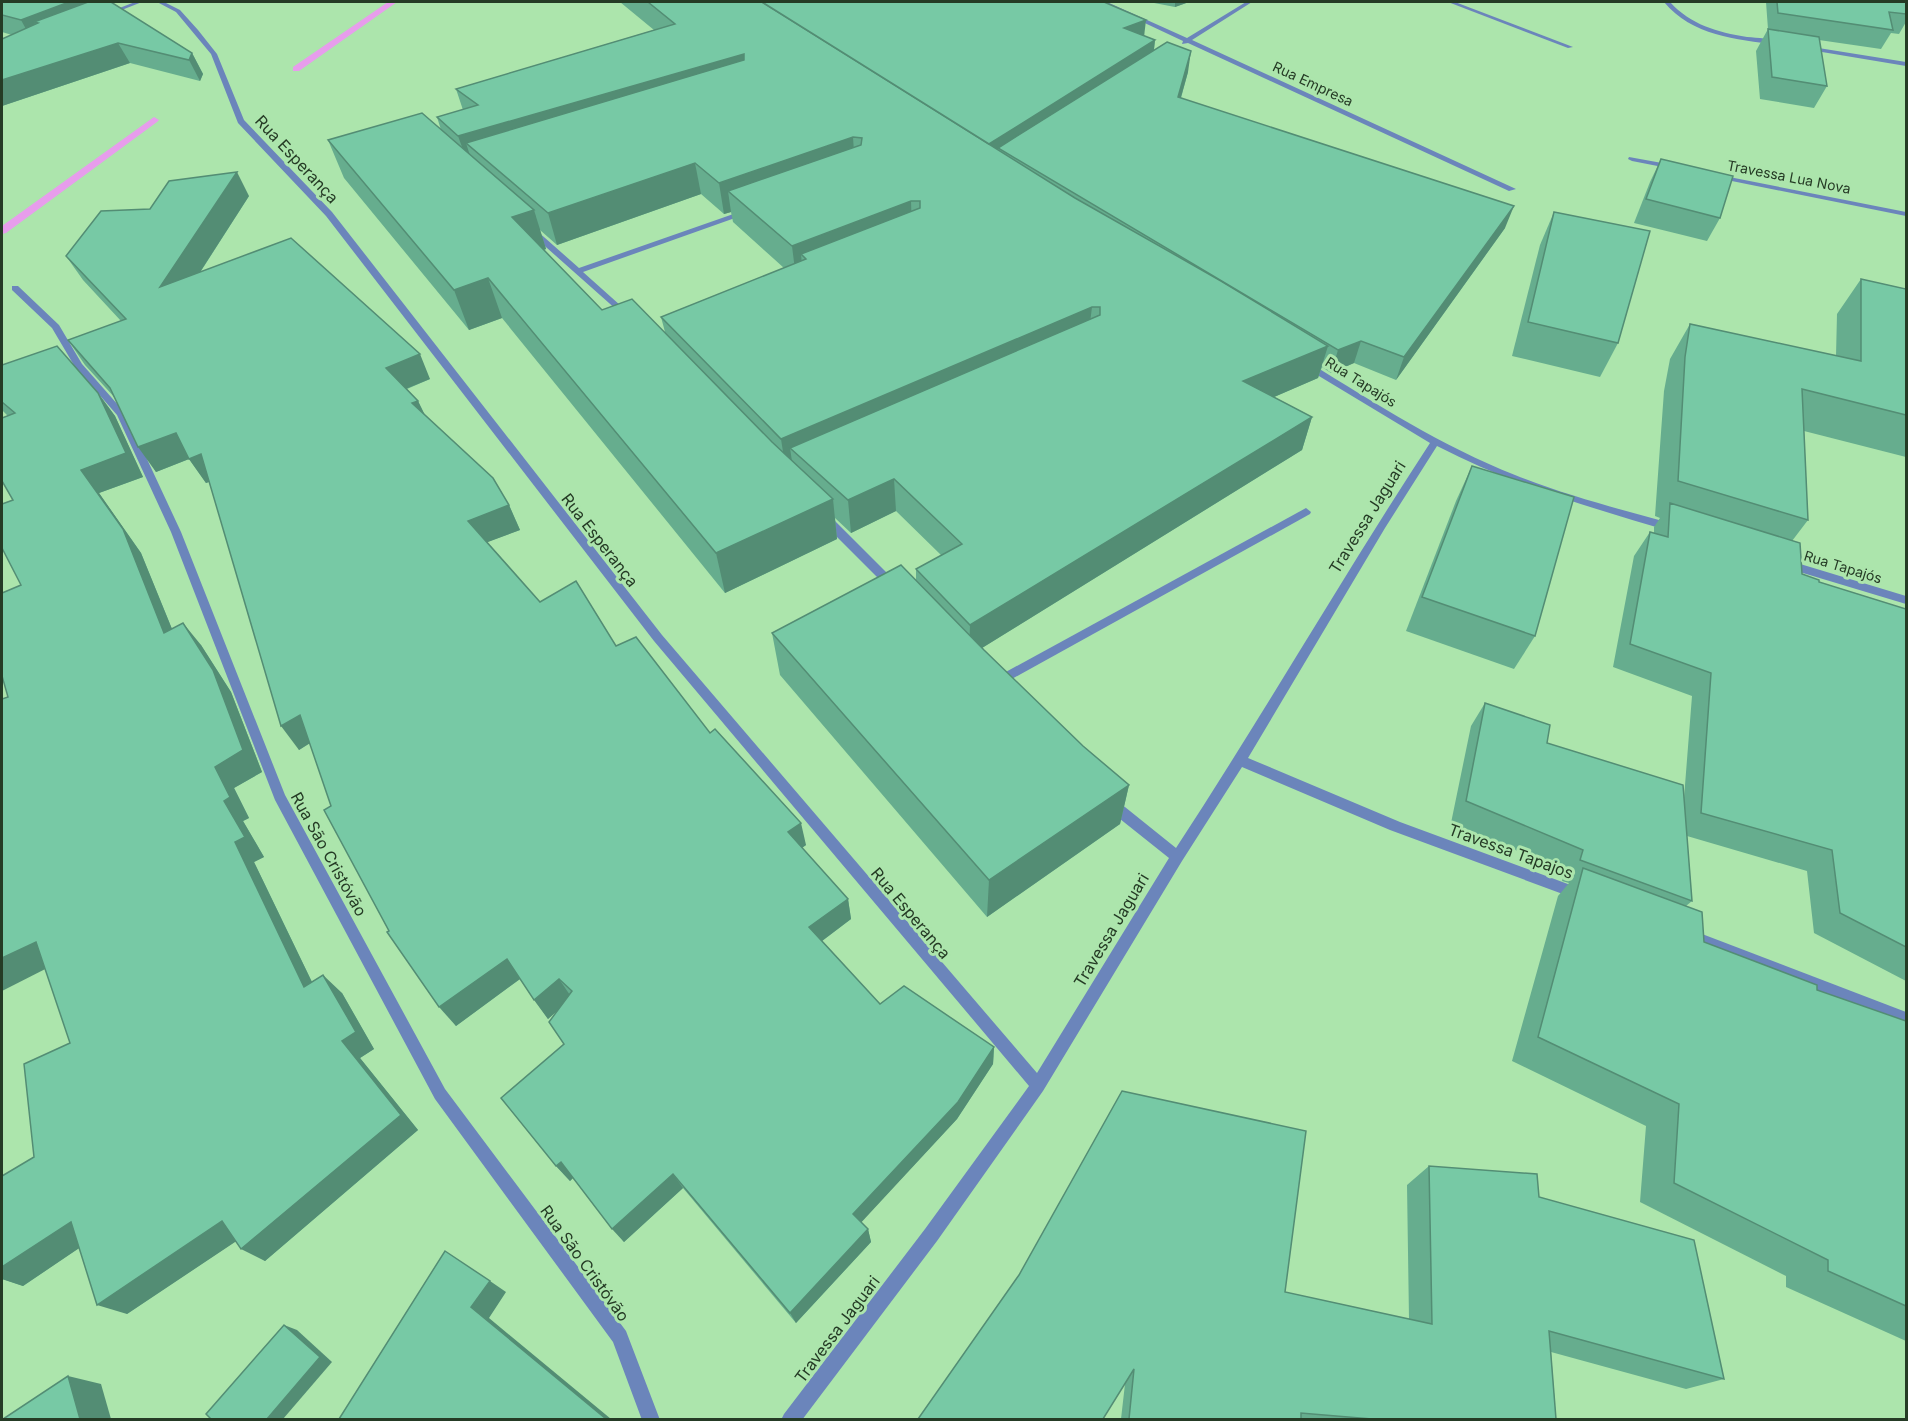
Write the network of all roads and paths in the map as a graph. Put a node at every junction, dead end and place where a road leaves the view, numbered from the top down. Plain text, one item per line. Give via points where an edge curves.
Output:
1 (139, 2) edge
2 (160, 2) edge
3 (1103, 2) edge
4 (1249, 2) edge
5 (1451, 2) edge
6 (1667, 2) edge
7 (96, 18) edge
8 (1189, 40) junction
9 (1784, 44) edge
10 (1179, 46) edge
11 (1570, 46) dead end
12 (1795, 46) edge
13 (1906, 64) edge
14 (1632, 159) dead end
15 (1678, 168) edge
16 (1712, 175) edge
17 (1512, 189) dead end
18 (758, 208) edge
19 (1906, 214) edge
20 (522, 223) edge
21 (579, 272) junction
22 (15, 288) dead end
23 (636, 325) edge
24 (1298, 358) edge
25 (1436, 441) junction
26 (816, 510) edge
27 (1306, 512) dead end
28 (1687, 532) edge
29 (1772, 559) edge
30 (903, 596) edge
31 (1906, 600) edge
32 (995, 694) edge
33 (1240, 760) junction
34 (1099, 794) edge
35 (1177, 857) junction
36 (1591, 899) edge
37 (1678, 931) edge
38 (1906, 1019) edge
39 (1038, 1086) junction
40 (651, 1419) edge
41 (790, 1419) edge

1 - 7 street
2 - 39 street, Rua Esperança via 178,11 196,31 214,54 241,122 329,214 658,638
3 - 8 street, Rua Empresa
4 - 8 street
5 - 11 street
6 - 9 street via 1690,23 1729,35
8 - 10 street
8 - 17 street, Rua Empresa
12 - 13 street
14 - 15 street
16 - 19 street, Travessa Lua Nova
18 - 21 street
20 - 21 street
21 - 23 street
22 - 40 street, Rua São Cristóvão via 57,327 78,365 121,414 225,651 279,796 440,1094 620,1338
24 - 25 street, Rua Tapajós
25 - 28 street, Rua Tapajós via 1511,477
25 - 33 street, Travessa Jaguari
26 - 30 street
27 - 32 street via 988,687
29 - 31 street, Rua Tapajós
33 - 35 street, Travessa Jaguari
33 - 36 street, Travessa Tapajos via 1395,826
34 - 35 street
35 - 39 street, Travessa Jaguari
37 - 38 street
39 - 41 street, Travessa Jaguari via 931,1235

